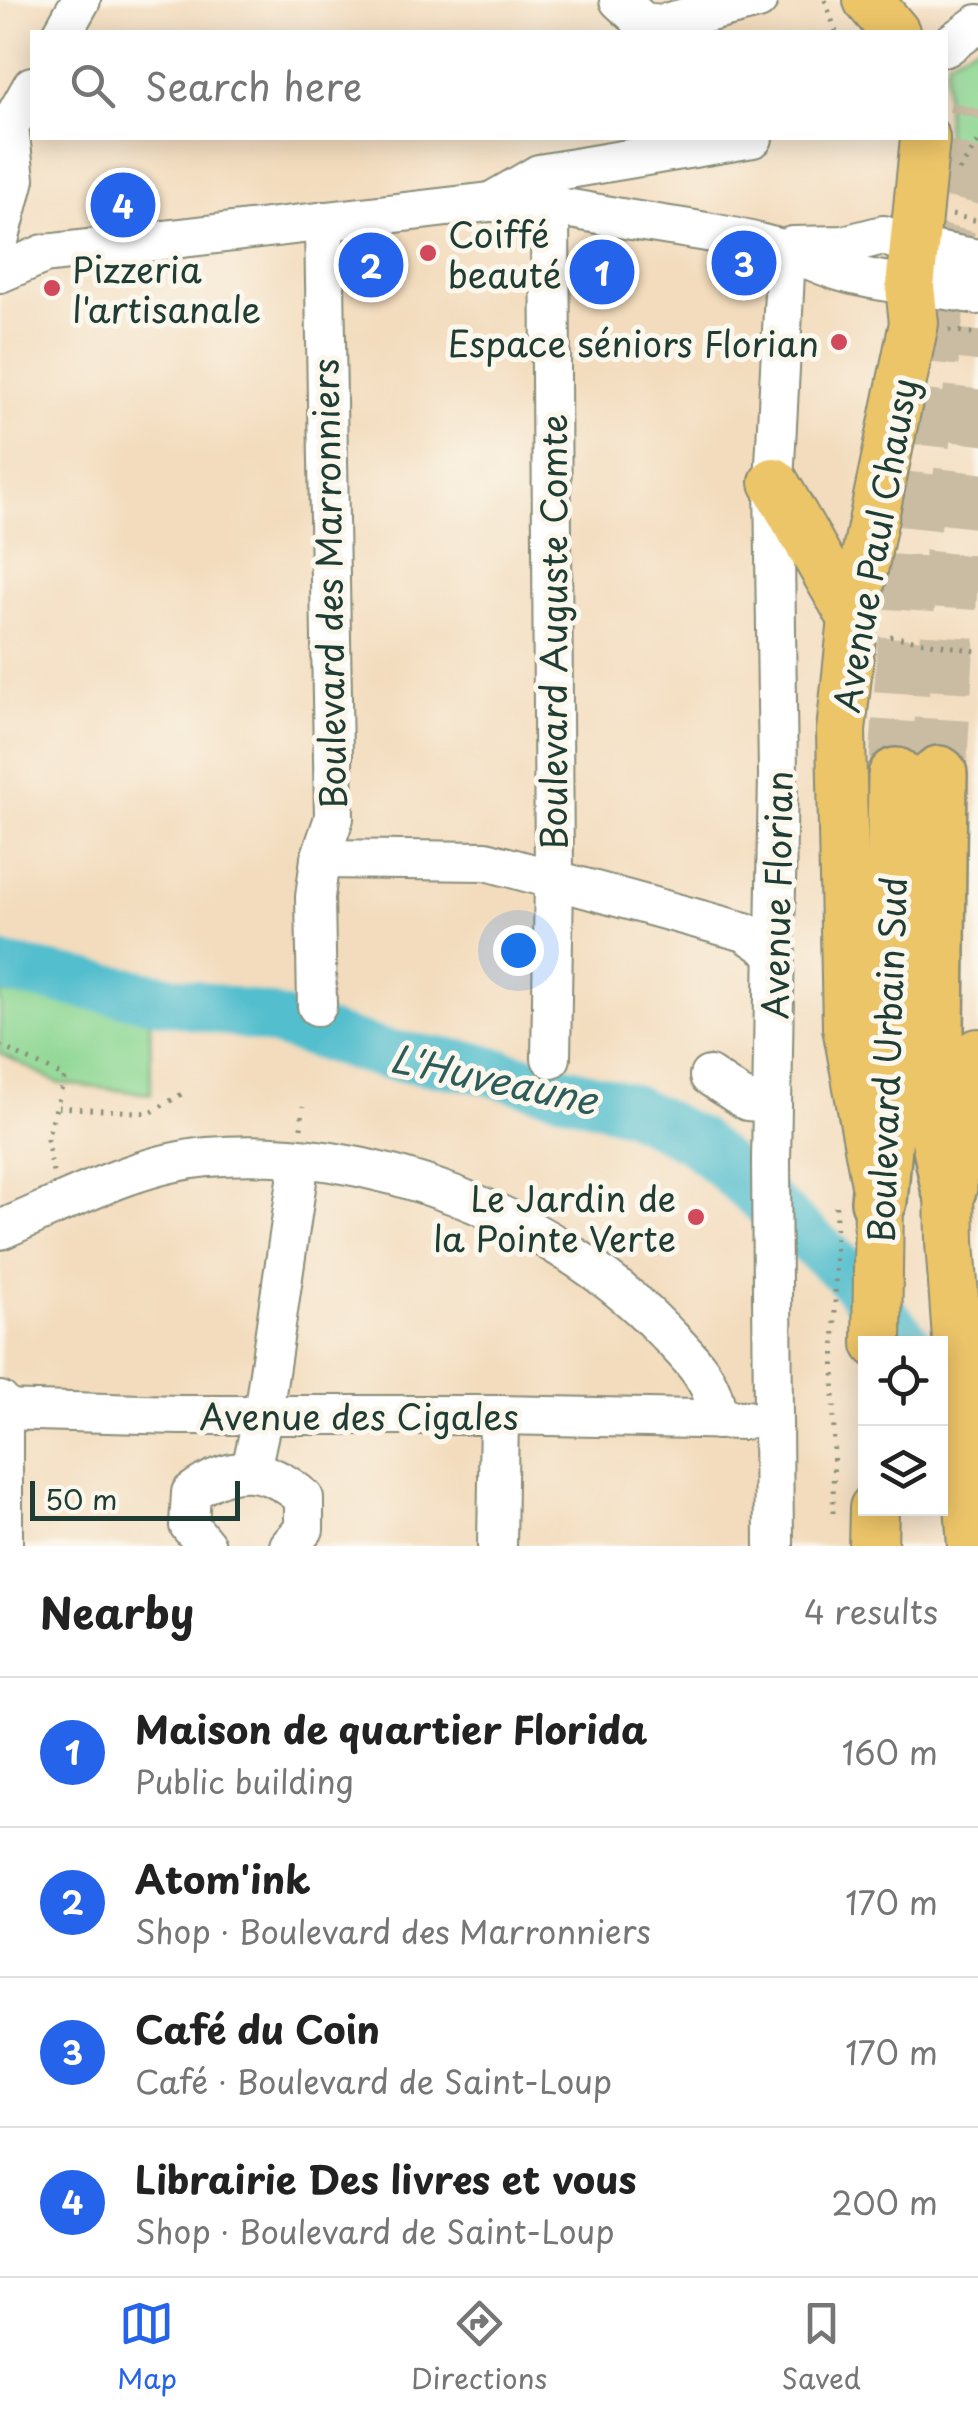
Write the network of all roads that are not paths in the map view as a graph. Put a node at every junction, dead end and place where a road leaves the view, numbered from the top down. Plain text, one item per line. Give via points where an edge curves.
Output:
1 (619, 0) edge
2 (758, 0) edge
3 (868, 0) edge
4 (978, 24) edge
5 (893, 30) edge
6 (948, 45) edge
7 (30, 89) edge
8 (4, 124) edge
9 (741, 140) edge
10 (925, 140) edge
11 (490, 202) junction
12 (550, 205) junction
13 (324, 221) junction
14 (0, 237) edge
15 (774, 246) junction
16 (978, 258) edge
17 (912, 267) junction
18 (0, 272) edge
19 (978, 295) edge
20 (774, 482) junction
21 (870, 627) junction
22 (320, 860) junction
23 (554, 880) junction
24 (776, 954) junction
25 (317, 1006) dead end
26 (978, 1054) edge
27 (551, 1058) dead end
28 (709, 1076) dead end
29 (772, 1103) junction
30 (977, 1106) edge
31 (300, 1160) junction
32 (949, 1187) junction
33 (857, 1200) junction
34 (0, 1230) edge
35 (875, 1336) edge
36 (1, 1407) edge
37 (262, 1414) junction
38 (499, 1414) junction
39 (251, 1470) junction
40 (3, 1546) edge
41 (206, 1546) edge
42 (289, 1546) edge
43 (497, 1546) edge
44 (774, 1546) edge
45 (972, 1546) edge

1 - 2 street via 642,22 661,24
3 - 5 main road
4 - 6 street
7 - 8 street
8 - 14 street via 15,178
9 - 11 street via 539,174
10 - 17 main road, Avenue Paul Chausy
11 - 12 street
11 - 13 street
12 - 15 street
12 - 23 street, Boulevard Auguste Comte
13 - 18 street via 44,254
13 - 22 street, Boulevard des Marronniers via 334,818
15 - 17 street via 883,236
15 - 20 street, Avenue Florian via 785,274
16 - 17 street
17 - 19 street via 933,286
17 - 21 main road, Avenue Paul Chausy via 914,323
20 - 21 main road
20 - 24 street, Avenue Florian
21 - 33 main road, Avenue Paul Chausy via 840,731
22 - 23 street via 486,861
22 - 25 street, Boulevard des Marronniers
23 - 24 street via 745,932
23 - 27 street, Boulevard Auguste Comte
24 - 29 street, Avenue Florian
26 - 30 main road
28 - 29 street via 747,1101
29 - 44 street, Avenue Florian
30 - 32 main road
31 - 34 street via 204,1157 134,1175
31 - 37 street
31 - 38 street, Avenue des Cigales via 428,1184 548,1242 652,1318 691,1358 732,1420
32 - 33 highway, Boulevard Urbain Sud via 935,1117 918,775 891,1067
32 - 45 main road, Boulevard Urbain Sud, bridge
33 - 35 main road, Boulevard Urbain Sud
36 - 37 street, Avenue des Cigales
36 - 40 street
37 - 38 street, Avenue des Cigales
37 - 39 street
38 - 43 street
39 - 41 street via 213,1477 191,1493 189,1525
39 - 42 street via 304,1498 304,1529

